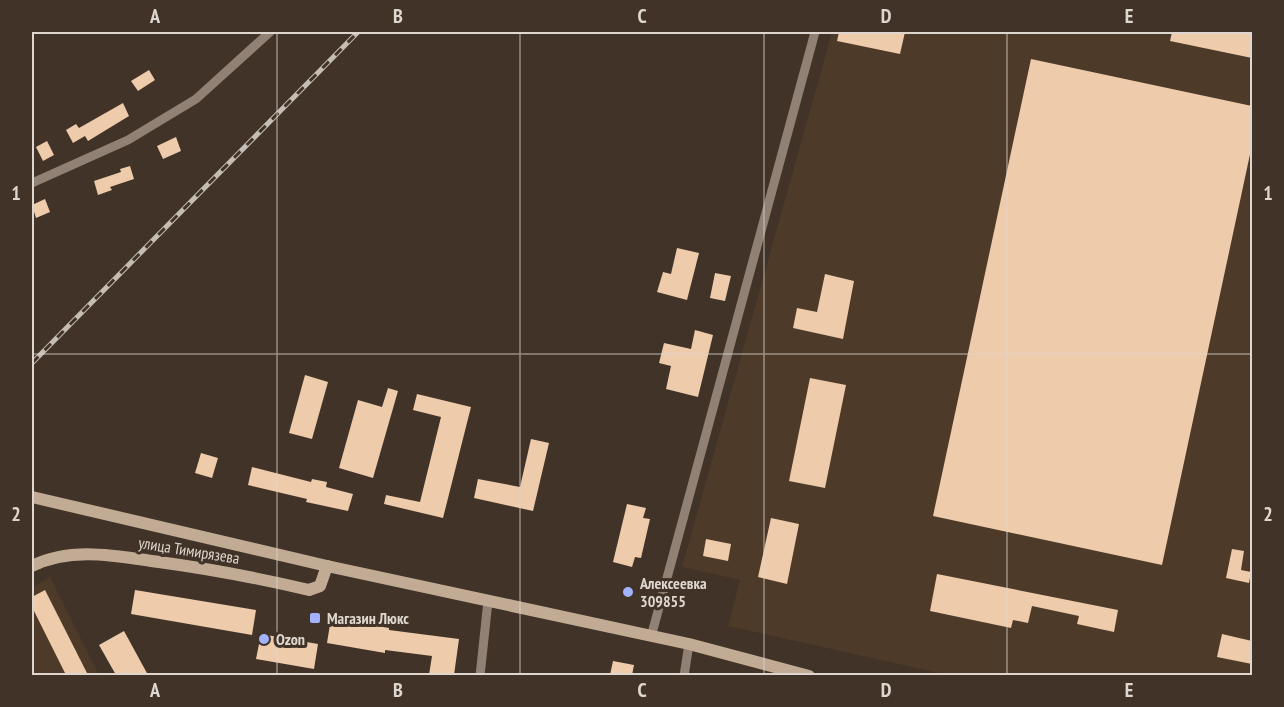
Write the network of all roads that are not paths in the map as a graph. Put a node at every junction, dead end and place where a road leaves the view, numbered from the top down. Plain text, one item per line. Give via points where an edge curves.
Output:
1 (270, 32) edge
2 (815, 32) edge
3 (32, 183) edge
4 (32, 497) edge
5 (32, 566) edge
6 (327, 566) junction
7 (488, 601) junction
8 (651, 637) junction
9 (689, 644) junction
10 (480, 675) edge
11 (684, 675) edge
12 (809, 675) edge

1 - 3 street via 178,111 128,140
2 - 8 street
4 - 6 main road
5 - 6 main road, улица Тимирязева via 46,558 96,553 223,570 309,590 320,586
6 - 7 main road
7 - 8 main road
7 - 10 street
8 - 9 main road
9 - 11 street
9 - 12 main road

